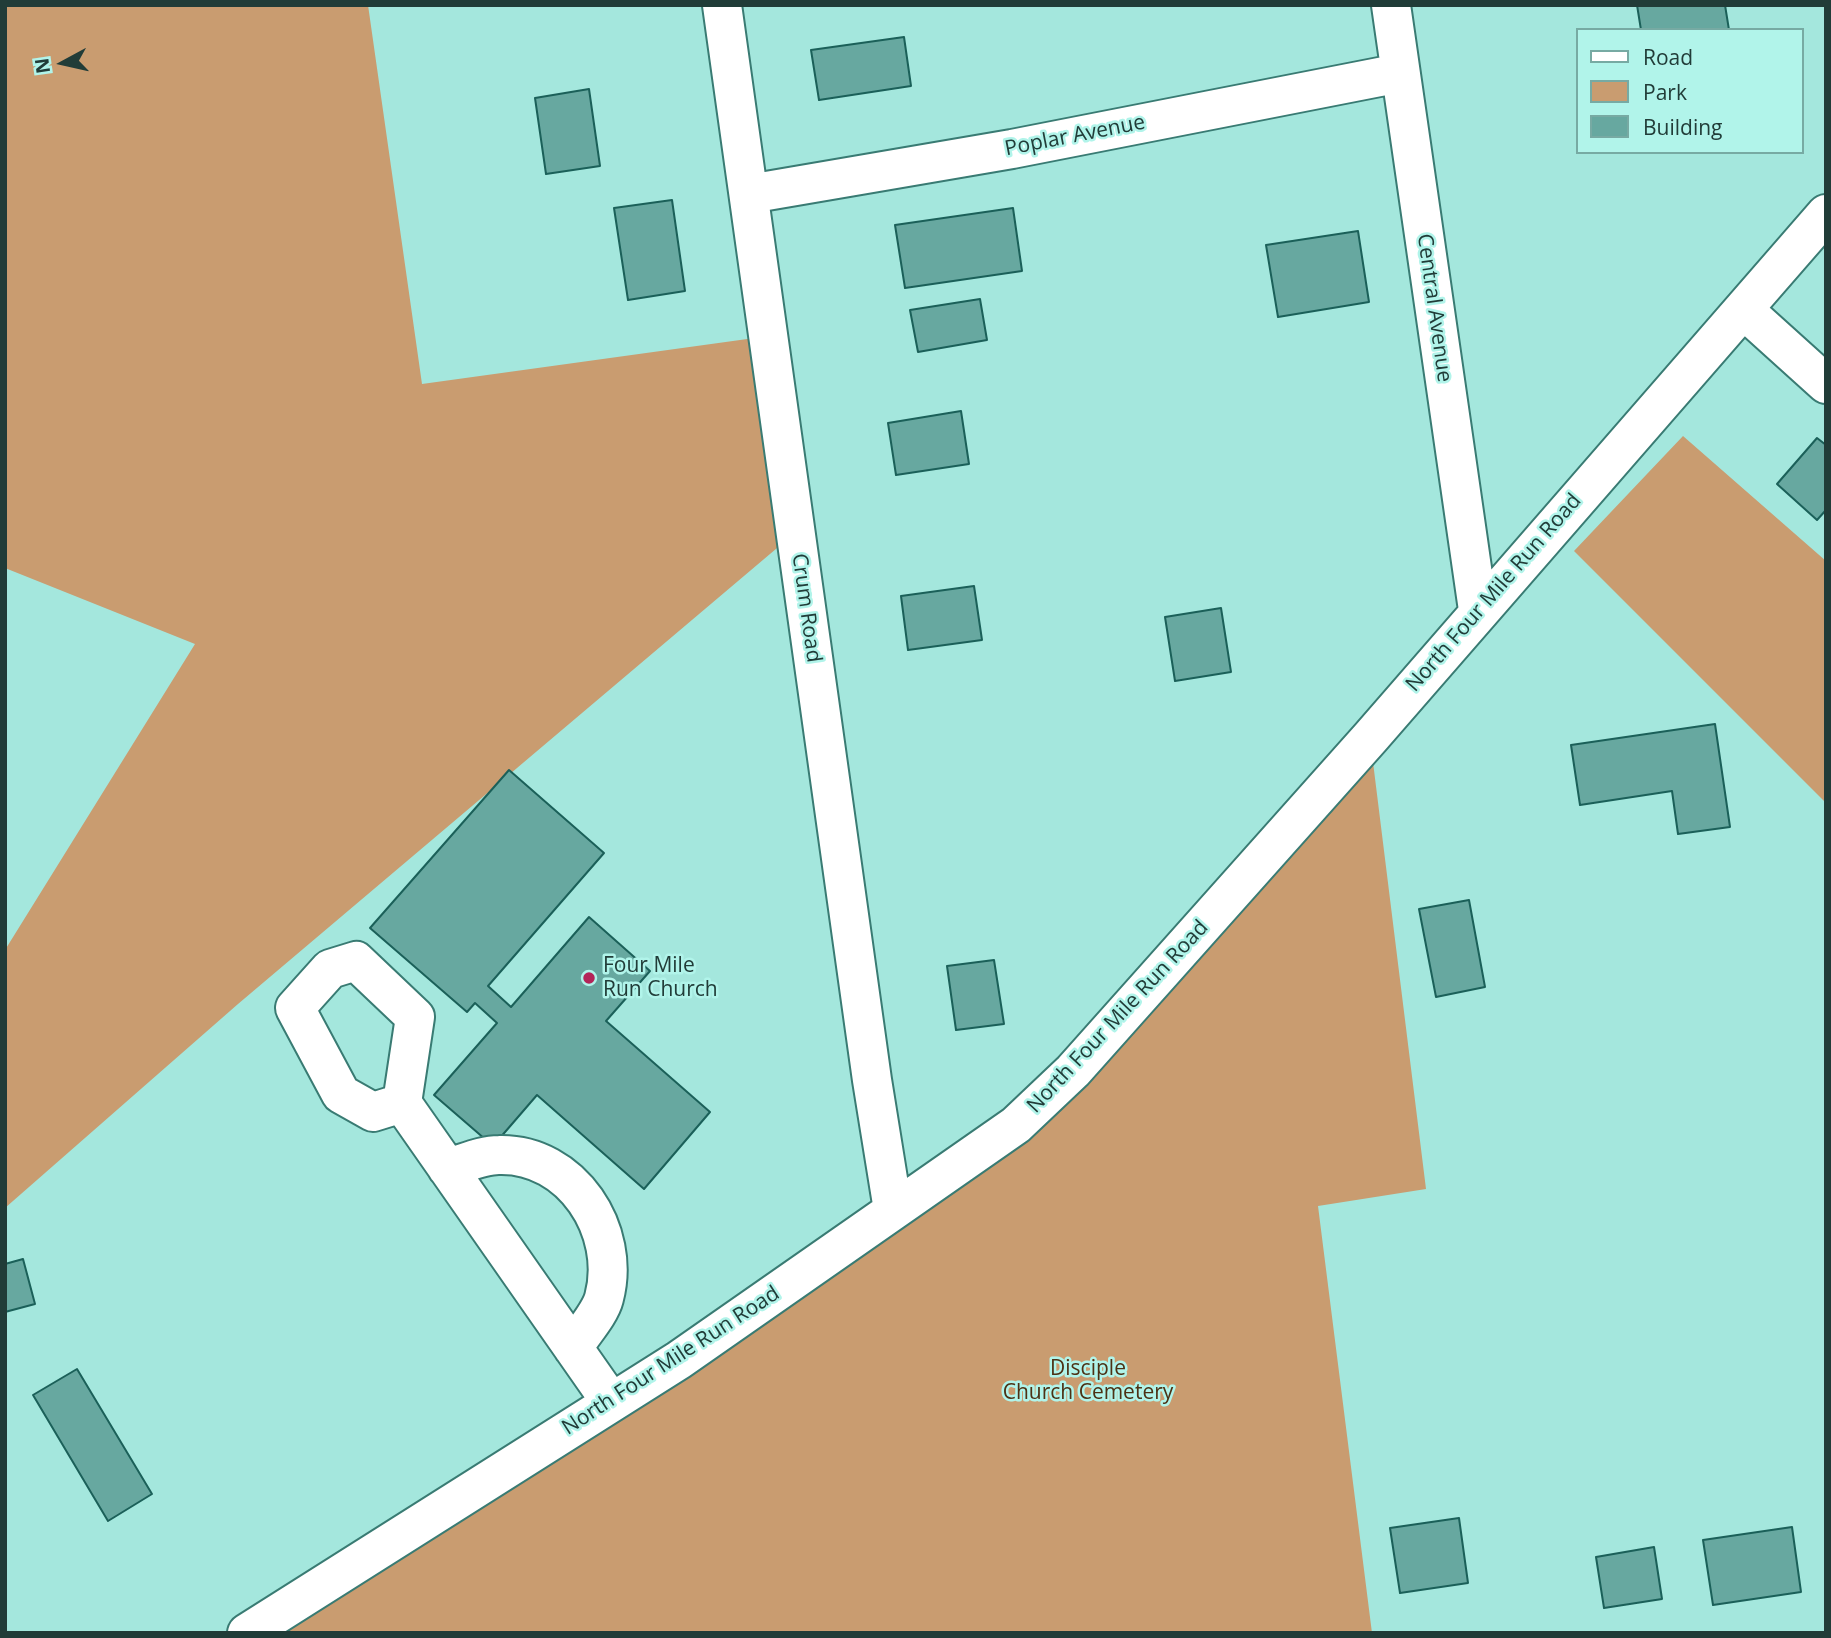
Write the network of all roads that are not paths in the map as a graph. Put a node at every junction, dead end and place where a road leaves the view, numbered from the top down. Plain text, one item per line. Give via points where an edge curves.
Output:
1 (722, 5) edge
2 (1391, 5) edge
3 (1400, 73) junction
4 (749, 194) junction
5 (1826, 214) edge
6 (1744, 310) junction
7 (1826, 384) edge
8 (1478, 610) junction
9 (402, 1103) dead end
10 (447, 1168) junction
11 (893, 1209) junction
12 (573, 1348) junction
13 (611, 1402) junction
14 (247, 1633) edge

1 - 4 street, Crum Road
2 - 3 street, Central Avenue
3 - 4 street, Poplar Avenue via 1012,149
3 - 8 street, Central Avenue
4 - 11 street, Crum Road
5 - 6 street, North Four Mile Run Road
6 - 7 street
6 - 8 street, North Four Mile Run Road
8 - 11 street, North Four Mile Run Road via 1073,1071 1016,1125
9 - 10 street
10 - 12 street
10 - 12 street via 499,1155 539,1162 573,1185 599,1219 609,1263 604,1300
11 - 13 street, North Four Mile Run Road via 679,1360
12 - 13 street
13 - 14 street, North Four Mile Run Road

